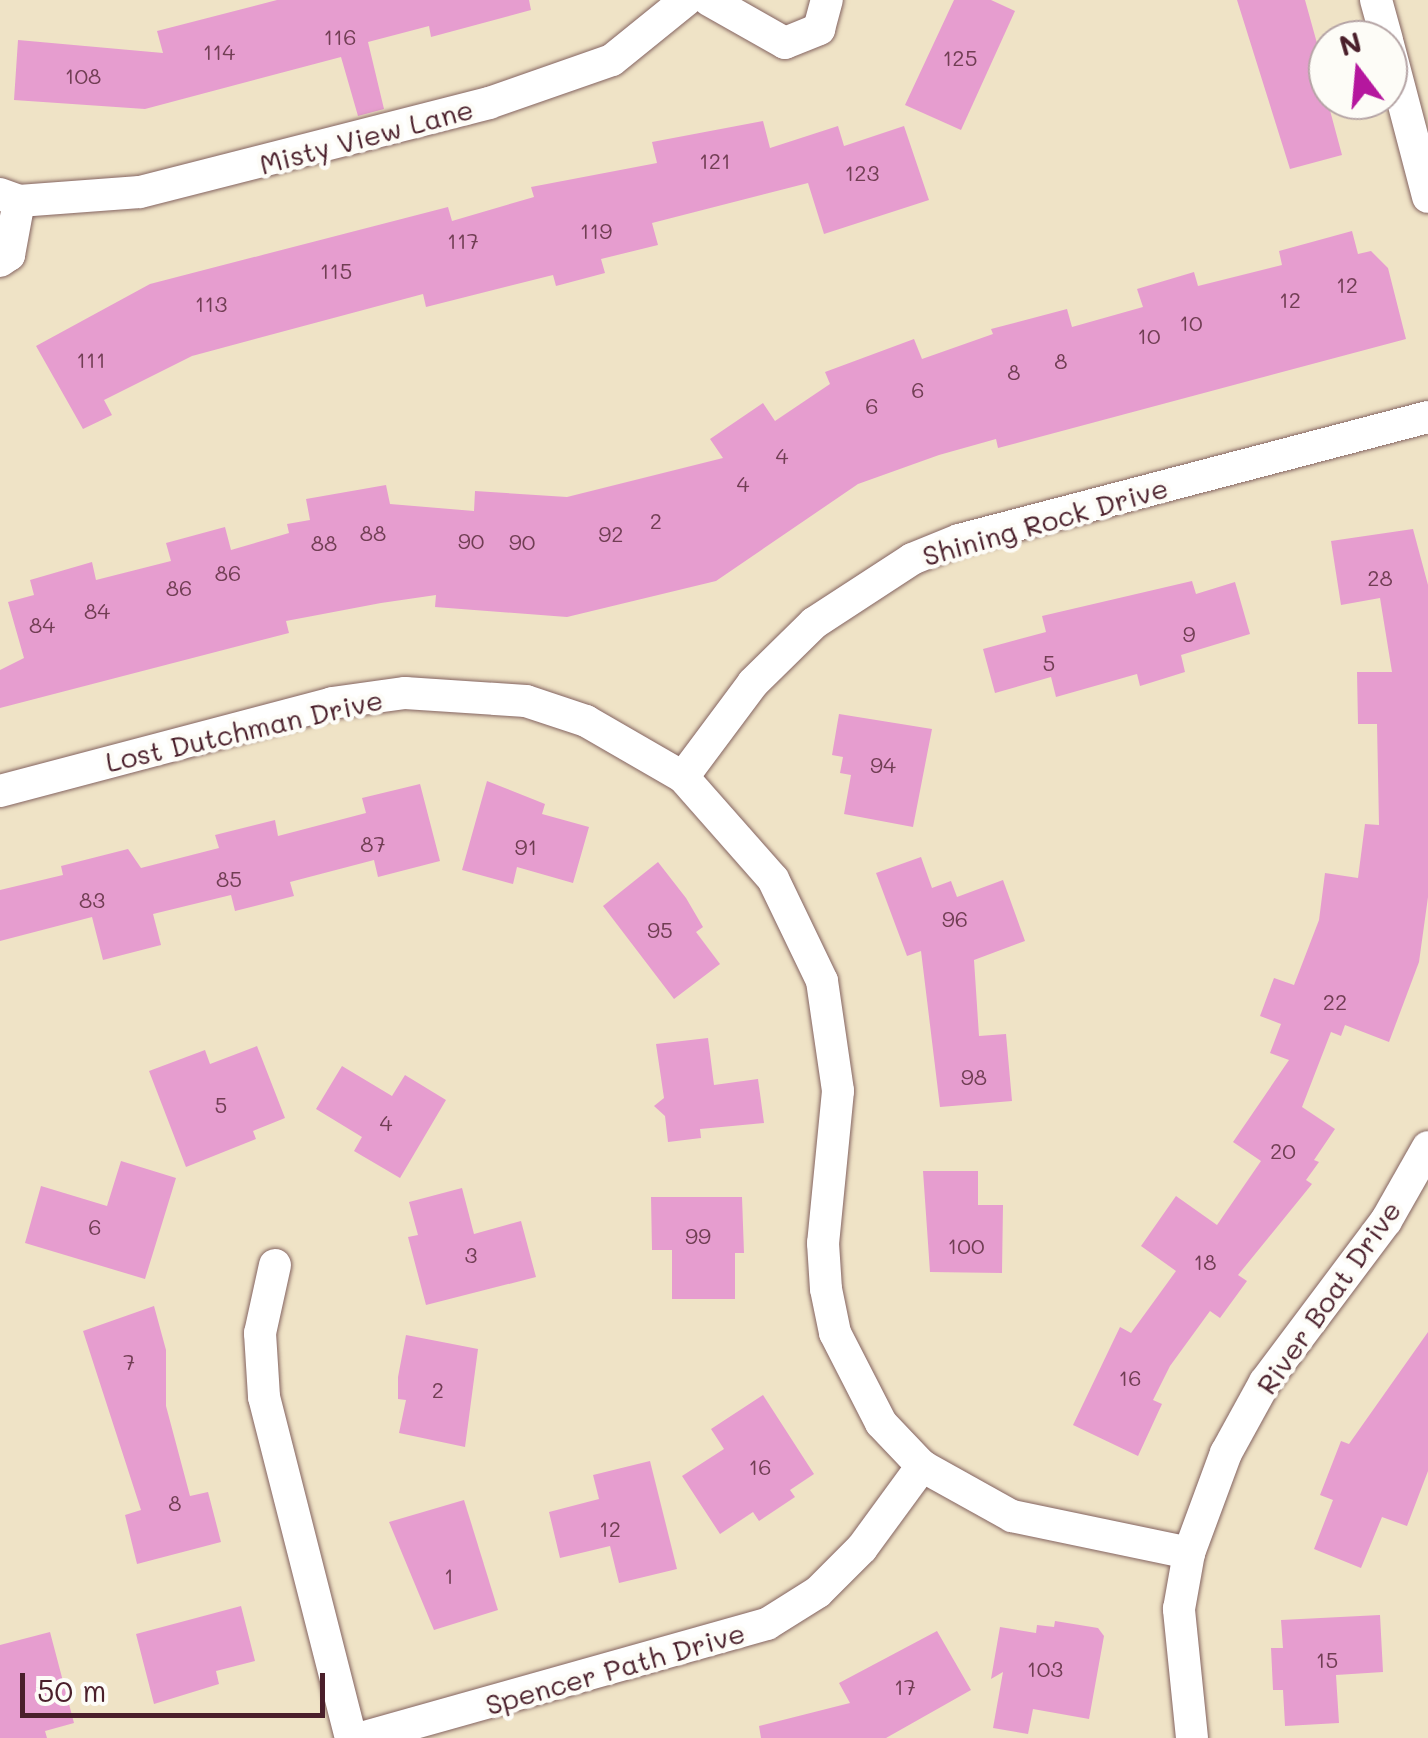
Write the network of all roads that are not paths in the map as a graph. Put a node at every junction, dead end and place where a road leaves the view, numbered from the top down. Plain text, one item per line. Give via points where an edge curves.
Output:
1 (686, 0) edge
2 (709, 0) edge
3 (827, 0) edge
4 (1408, 120) edge
5 (1428, 196) edge
6 (9, 197) edge
7 (0, 261) edge
8 (1428, 418) edge
9 (683, 777) junction
10 (0, 790) edge
11 (1428, 1148) edge
12 (275, 1265) dead end
13 (922, 1466) junction
14 (1190, 1553) junction
15 (351, 1738) edge
16 (362, 1738) edge
17 (1192, 1738) edge

1 - 6 street, Misty View Lane via 612,60 556,83 204,180
2 - 3 street via 786,43 818,30
4 - 5 street
6 - 7 street, Misty View Lane via 8,256
8 - 9 street, Shining Rock Drive via 959,540 912,559 814,623 753,683
9 - 10 street, Lost Dutchman Drive via 586,721 526,702 405,693 332,703
9 - 13 street, Lost Dutchman Drive via 773,879 822,982 838,1092 823,1243 829,1303 855,1381 881,1423
11 - 14 street, River Boat Drive via 1386,1220 1265,1382 1226,1453
12 - 15 street via 260,1333 264,1397
13 - 14 street, Lost Dutchman Drive via 1012,1516
13 - 16 street, Spencer Path Drive via 851,1559 818,1592 767,1624
14 - 17 street, River Boat Drive via 1180,1608 1182,1686

